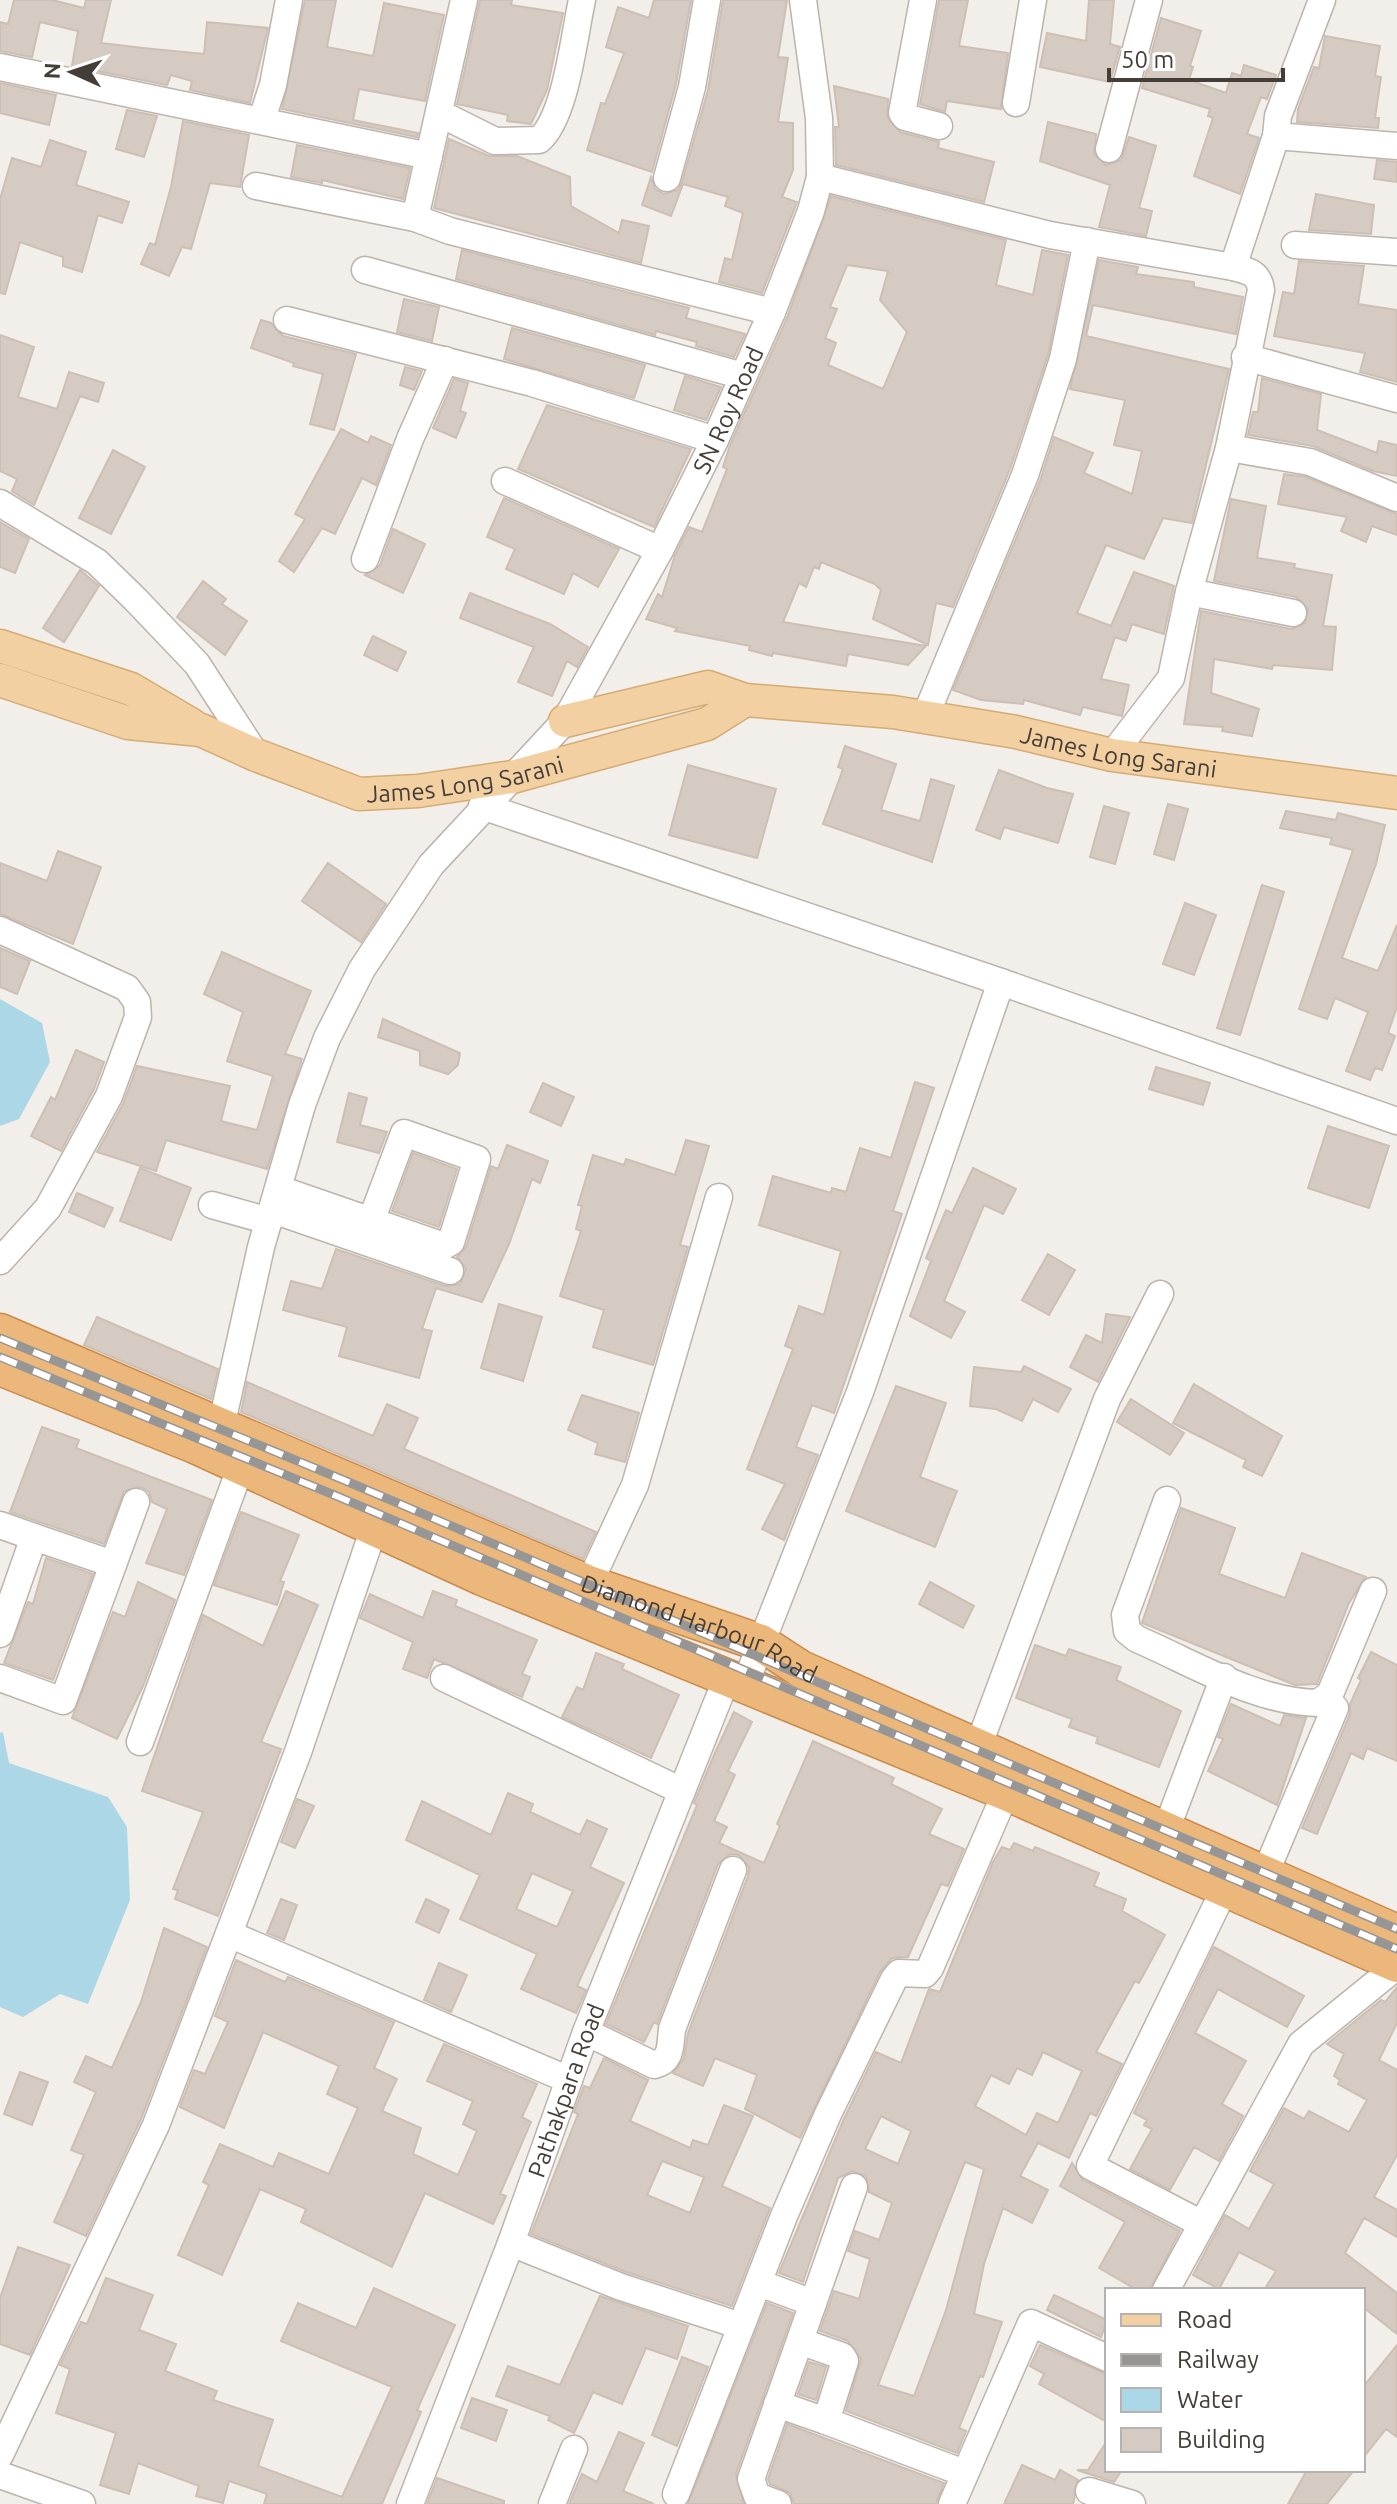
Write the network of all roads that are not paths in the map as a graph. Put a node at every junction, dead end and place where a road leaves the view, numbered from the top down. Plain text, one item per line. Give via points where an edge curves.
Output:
1 (289, 0) edge
2 (464, 0) edge
3 (582, 0) edge
4 (707, 0) edge
5 (803, 0) edge
6 (923, 0) edge
7 (1033, 0) edge
8 (1149, 0) edge
9 (1322, 0) edge
10 (0, 67) edge
11 (1016, 103) dead end
12 (439, 113) junction
13 (262, 119) junction
14 (939, 126) dead end
15 (1276, 136) junction
16 (1397, 146) edge
17 (1109, 149) dead end
18 (429, 156) junction
19 (820, 177) junction
20 (667, 178) dead end
21 (256, 186) dead end
22 (415, 218) junction
23 (1087, 241) junction
24 (1295, 245) dead end
25 (1397, 252) edge
26 (1233, 267) junction
27 (365, 270) dead end
28 (772, 312) junction
29 (287, 320) dead end
30 (1245, 357) junction
31 (445, 360) junction
32 (743, 376) junction
33 (1397, 399) edge
34 (715, 440) junction
35 (1229, 448) junction
36 (505, 481) dead end
37 (1397, 498) edge
38 (0, 503) edge
39 (660, 550) junction
40 (365, 559) dead end
41 (1189, 592) junction
42 (1293, 613) dead end
43 (0, 646) edge
44 (0, 680) edge
45 (745, 700) junction
46 (925, 717) junction
47 (565, 721) junction
48 (201, 730) junction
49 (256, 755) junction
50 (1112, 755) junction
51 (512, 777) junction
52 (1397, 793) edge
53 (482, 806) junction
54 (0, 930) edge
55 (1001, 982) junction
56 (1397, 1121) edge
57 (719, 1197) dead end
58 (212, 1205) dead end
59 (274, 1207) junction
60 (371, 1221) junction
61 (0, 1261) edge
62 (450, 1271) dead end
63 (1160, 1294) dead end
64 (0, 1332) edge
65 (0, 1367) edge
66 (221, 1427) junction
67 (241, 1466) junction
68 (1167, 1500) dead end
69 (136, 1502) dead end
70 (0, 1525) edge
71 (374, 1528) junction
72 (34, 1537) junction
73 (113, 1564) junction
74 (589, 1584) junction
75 (1373, 1591) dead end
76 (0, 1634) edge
77 (761, 1643) junction
78 (1224, 1677) junction
79 (0, 1678) edge
80 (444, 1678) dead end
81 (735, 1683) junction
82 (1335, 1708) dead end
83 (140, 1742) dead end
84 (978, 1747) junction
85 (682, 1791) junction
86 (1006, 1792) junction
87 (1166, 1830) junction
88 (733, 1870) dead end
89 (1265, 1874) junction
90 (1225, 1888) junction
91 (1397, 1933) edge
92 (229, 1934) junction
93 (1397, 1965) edge
94 (586, 2032) junction
95 (569, 2080) junction
96 (854, 2187) dead end
97 (1202, 2224) junction
98 (511, 2243) junction
99 (759, 2283) junction
100 (1167, 2288) edge
101 (813, 2303) junction
102 (741, 2326) junction
103 (802, 2342) junction
104 (1105, 2357) edge
105 (777, 2404) junction
106 (826, 2421) junction
107 (574, 2449) dead end
108 (0, 2455) edge
109 (964, 2473) junction
110 (0, 2475) edge
111 (1089, 2491) dead end
112 (676, 2494) dead end
113 (82, 2504) edge
114 (410, 2504) edge
115 (552, 2504) edge
116 (778, 2504) edge
117 (952, 2504) edge
118 (1132, 2504) edge

1 - 13 street
2 - 12 street
3 - 12 street via 557,110 550,131 539,140 495,141
4 - 20 street via 692,87
5 - 19 street, SN Roy Road via 819,118
6 - 14 street via 902,113
7 - 11 street
8 - 17 street
9 - 15 street via 1278,116
10 - 13 street
12 - 18 street
13 - 18 street
15 - 16 street
15 - 26 street
18 - 22 street
19 - 23 street
19 - 28 street, SN Roy Road
21 - 22 street
22 - 28 street
23 - 26 street
23 - 46 street via 1063,359 1025,475
24 - 25 street
26 - 30 street via 1253,273 1261,290
27 - 32 street
28 - 32 street, SN Roy Road
29 - 31 street
30 - 33 street
30 - 35 street
31 - 34 street
31 - 40 street
32 - 34 street, SN Roy Road
34 - 39 street, SN Roy Road
35 - 37 street via 1310,462
35 - 41 street
36 - 39 street
38 - 49 street via 97,562 135,599 197,664
39 - 47 street, SN Roy Road
41 - 42 street
41 - 50 street via 1171,678
43 - 48 main road via 131,689
44 - 48 main road, James Long Sarani via 128,723
45 - 46 main road, James Long Sarani
45 - 47 main road, James Long Sarani via 708,687
45 - 51 main road, James Long Sarani via 707,724
46 - 50 main road, James Long Sarani
47 - 51 street, SN Roy Road
48 - 49 main road, James Long Sarani
49 - 51 main road, James Long Sarani via 359,794
50 - 52 main road, James Long Sarani
51 - 53 street, SN Roy Road
53 - 55 street
53 - 59 street, SN Roy Road via 431,865 362,969 327,1038 302,1105
54 - 61 street via 127,988 137,1002 138,1017 109,1096 48,1208
55 - 56 street
55 - 77 street, Pathakpara Road via 860,1392
57 - 74 street via 635,1485
58 - 59 street
59 - 60 street
59 - 62 street
59 - 66 street, SN Roy Road via 239,1335
60 - 60 street via 448,1245 477,1159 404,1133
63 - 84 street via 1107,1399
64 - 66 highway, Diamond Harbour Road
65 - 67 highway, Diamond Harbour Road
66 - 74 highway, Diamond Harbour Road
67 - 71 highway, Diamond Harbour Road
67 - 83 street
68 - 78 street via 1125,1615 1127,1631
69 - 73 street
70 - 72 street
71 - 81 highway, Diamond Harbour Road
71 - 92 street
72 - 73 street
72 - 76 street
73 - 79 street via 63,1701
74 - 77 highway, Diamond Harbour Road
75 - 78 street via 1330,1694 1318,1703 1278,1698
77 - 81 street, Pathakpara Road
77 - 84 highway, Diamond Harbour Road via 801,1669
78 - 87 street
80 - 85 street
81 - 85 street, Pathakpara Road
81 - 86 highway, Diamond Harbour Road
82 - 89 street
84 - 87 highway, Diamond Harbour Road
85 - 94 street, Pathakpara Road
86 - 90 highway, Diamond Harbour Road
86 - 99 street via 930,1968 925,1974 899,1973 894,1979 828,2114
87 - 89 highway, Diamond Harbour Road
88 - 94 street via 672,2029 669,2056 654,2065
89 - 91 highway, Diamond Harbour Road
90 - 93 highway, Diamond Harbour Road
90 - 97 street via 1090,2166
92 - 95 street
92 - 108 street via 156,2125
93 - 97 street via 1301,2044
94 - 95 street, Pathakpara Road
95 - 98 street, Pathakpara Road
96 - 101 street
97 - 100 street
98 - 102 street via 621,2287
98 - 114 street, Pathakpara Road
99 - 101 street
99 - 102 street
101 - 103 street
102 - 112 street
103 - 105 street
103 - 106 street via 845,2361
104 - 109 street via 1031,2323
105 - 106 street
105 - 116 street via 751,2479 757,2496
106 - 109 street
107 - 115 street
109 - 117 street
110 - 113 street
111 - 118 street

